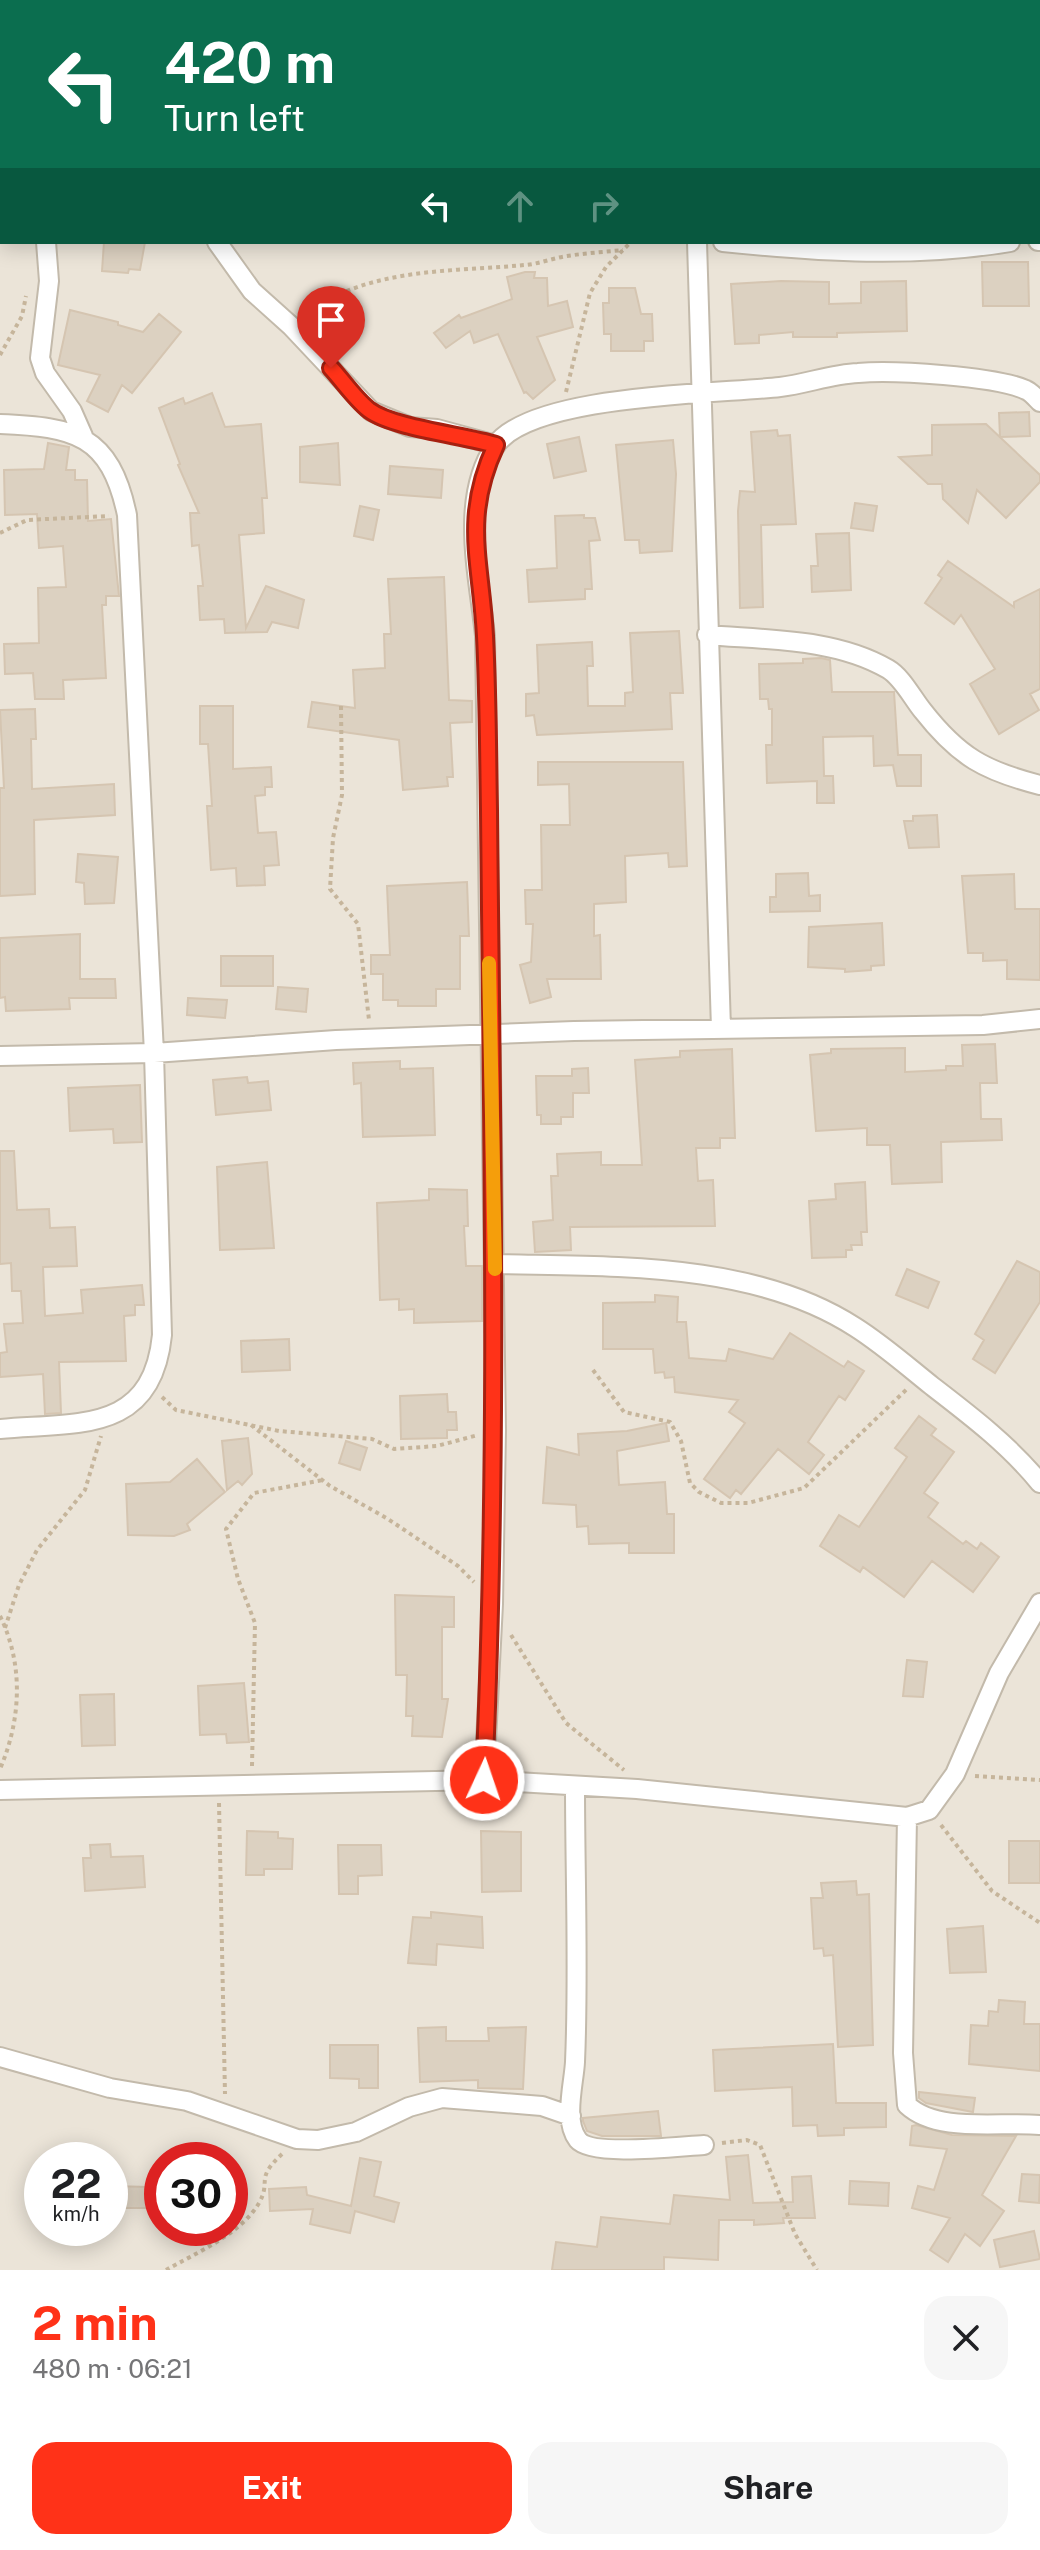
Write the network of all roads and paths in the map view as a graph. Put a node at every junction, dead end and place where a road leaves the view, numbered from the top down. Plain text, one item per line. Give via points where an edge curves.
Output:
1 (46, 244) edge
2 (218, 244) edge
3 (629, 244) edge
4 (697, 244) edge
5 (746, 244) edge
6 (994, 244) edge
7 (623, 250) junction
8 (48, 270) junction
9 (291, 326) junction
10 (0, 355) edge
11 (703, 393) junction
12 (1040, 402) edge
13 (563, 410) junction
14 (0, 424) edge
15 (83, 436) junction
16 (496, 445) junction
17 (127, 515) junction
18 (0, 533) edge
19 (707, 635) junction
20 (341, 706) dead end
21 (1040, 785) edge
22 (1040, 1019) edge
23 (721, 1029) junction
24 (489, 1034) junction
25 (371, 1038) junction
26 (154, 1053) junction
27 (0, 1056) edge
28 (495, 1264) junction
29 (593, 1370) dead end
30 (921, 1377) junction
31 (148, 1386) junction
32 (106, 1418) junction
33 (251, 1425) junction
34 (0, 1429) edge
35 (496, 1430) junction
36 (323, 1480) junction
37 (1040, 1483) edge
38 (1040, 1603) edge
39 (493, 1604) junction
40 (0, 1616) edge
41 (5, 1628) junction
42 (0, 1769) edge
43 (955, 1774) junction
44 (484, 1780) junction
45 (1040, 1780) edge
46 (219, 1783) junction
47 (252, 1784) junction
48 (575, 1786) junction
49 (637, 1789) junction
50 (0, 1790) edge
51 (929, 1810) junction
52 (907, 1817) junction
53 (1040, 1923) edge
54 (0, 2057) edge
55 (225, 2112) junction
56 (571, 2116) junction
57 (1040, 2125) edge
58 (297, 2139) junction
59 (704, 2145) joint
60 (166, 2270) edge
61 (817, 2270) edge

1 - 8 street
2 - 9 street via 252,291
3 - 7 path
4 - 11 street
5 - 6 street via 847,253
7 - 9 path via 377,280 321,303
7 - 13 path via 590,293
8 - 10 path via 27,294 22,316
8 - 15 street via 40,358
9 - 16 street via 371,411 410,427
11 - 12 street via 783,387 858,373 1004,385 1027,390
11 - 13 street
11 - 19 street
13 - 16 street via 520,426
14 - 15 street via 57,428
15 - 17 street via 105,459
16 - 24 street via 476,496 475,526 485,636
17 - 18 path via 27,520
17 - 26 street
19 - 21 street via 808,644 891,670 952,745 994,773
19 - 23 street
20 - 25 path via 342,795 330,889 358,924
22 - 23 street via 983,1025
23 - 24 street
24 - 25 street
24 - 28 street
25 - 26 street
26 - 27 street
26 - 31 street via 162,1335
28 - 30 street via 658,1268 747,1284 854,1326
28 - 35 street
29 - 30 path via 621,1409 670,1422 681,1441 690,1483 721,1503 748,1503 804,1488
30 - 37 street via 985,1427
31 - 32 street via 118,1415
31 - 33 path via 176,1410
32 - 34 street
32 - 41 path via 85,1490 37,1550
33 - 35 path via 372,1439 394,1449 437,1446
33 - 36 path
35 - 39 street
36 - 39 path via 458,1566
36 - 47 path via 254,1493 226,1529 255,1623
38 - 43 street via 999,1673
39 - 44 street
39 - 49 path via 559,1715 616,1762
40 - 41 path
41 - 42 path via 18,1696
43 - 45 path
43 - 51 street
44 - 47 street
44 - 48 street
46 - 47 street
46 - 50 street
46 - 55 path
48 - 49 street
48 - 56 street
49 - 52 street
51 - 52 street
51 - 53 path via 992,1891
52 - 57 street via 907,2105 956,2123
54 - 55 street
55 - 58 street
56 - 58 street via 542,2106 442,2098 356,2132
56 - 59 street via 581,2143 597,2147
58 - 60 path via 263,2175 261,2200 251,2215
59 - 61 path via 747,2140 760,2145 795,2234

